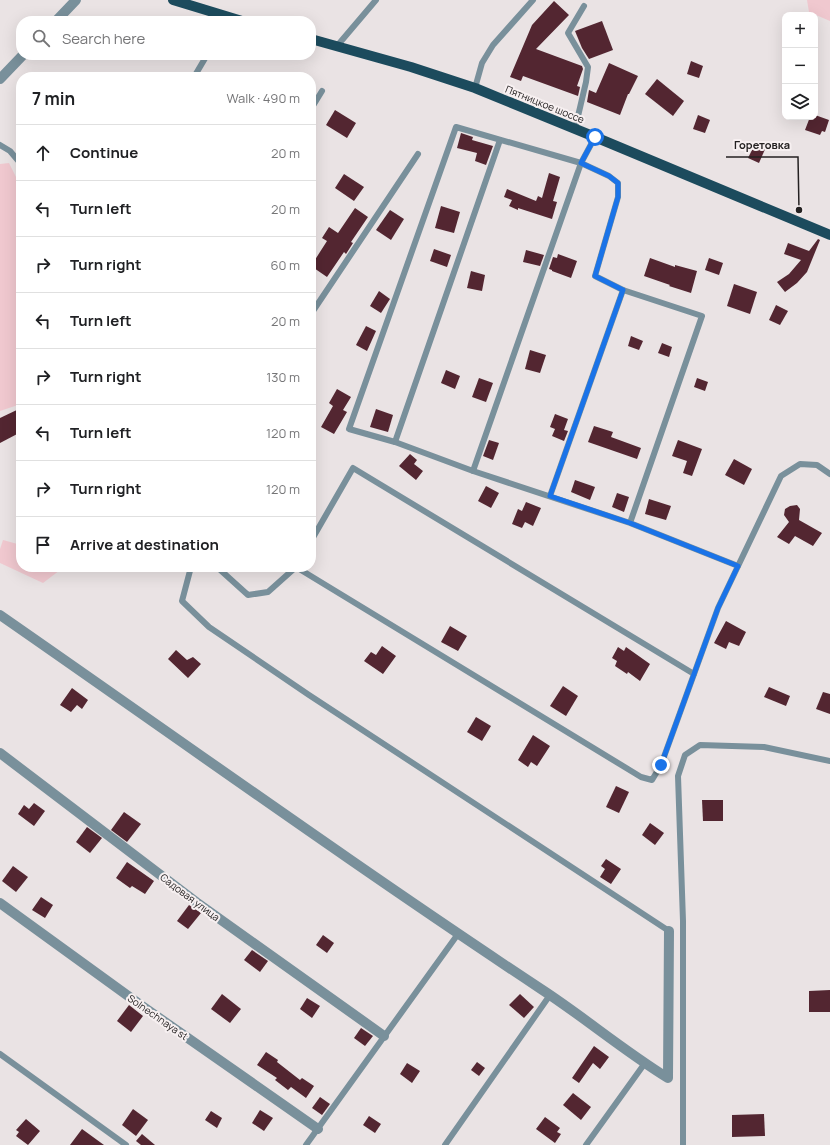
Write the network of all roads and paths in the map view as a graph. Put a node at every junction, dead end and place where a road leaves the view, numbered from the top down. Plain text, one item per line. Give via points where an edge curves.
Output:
1 (76, 0) edge
2 (173, 0) edge
3 (376, 0) edge
4 (533, 0) edge
5 (584, 6) dead end
6 (61, 16) edge
7 (226, 16) edge
8 (316, 40) edge
9 (337, 46) junction
10 (18, 60) edge
11 (205, 60) edge
12 (197, 72) edge
13 (0, 79) edge
14 (475, 88) junction
15 (322, 91) dead end
16 (316, 101) edge
17 (575, 129) junction
18 (595, 137) junction
19 (500, 140) junction
20 (0, 145) edge
21 (418, 154) dead end
22 (16, 158) edge
23 (581, 163) junction
24 (830, 235) edge
25 (623, 290) junction
26 (316, 307) edge
27 (395, 442) junction
28 (472, 471) junction
29 (830, 474) edge
30 (550, 496) junction
31 (630, 523) junction
32 (316, 532) edge
33 (738, 566) junction
34 (190, 572) edge
35 (223, 572) edge
36 (290, 572) edge
37 (304, 572) edge
38 (0, 615) edge
39 (694, 674) junction
40 (0, 753) edge
41 (830, 761) edge
42 (0, 903) edge
43 (669, 931) joint
44 (458, 934) junction
45 (550, 995) junction
46 (384, 1036) junction
47 (0, 1054) edge
48 (645, 1063) junction
49 (318, 1129) junction
50 (126, 1145) edge
51 (306, 1145) edge
52 (445, 1145) edge
53 (586, 1145) edge
54 (683, 1145) edge

1 - 6 street
2 - 7 main road
3 - 9 lane
4 - 14 lane via 493,45 482,63
5 - 17 lane via 568,33 588,67
8 - 9 main road, Пятницкое шоссе
9 - 14 main road, Пятницкое шоссе
10 - 13 street
11 - 12 lane
14 - 17 main road, Пятницкое шоссе
15 - 16 lane
17 - 18 main road, Пятницкое шоссе
18 - 23 lane
18 - 24 main road, Пятницкое шоссе
19 - 23 lane
19 - 27 lane
19 - 27 lane via 456,127 349,428
20 - 22 lane
21 - 26 lane
23 - 25 lane via 618,183 618,197 595,276
23 - 28 lane
25 - 30 lane
25 - 31 lane via 702,316
27 - 28 lane
28 - 30 lane
29 - 33 lane via 817,466 800,464 781,476
30 - 31 lane
31 - 33 lane
32 - 39 lane via 353,468
33 - 39 lane via 718,608
34 - 43 lane via 182,601 209,627
35 - 36 lane via 248,595 268,592
37 - 39 lane via 641,777 652,780 661,765
38 - 44 street
40 - 46 street, Садовая улица via 196,902
41 - 54 lane via 764,747 700,745 685,755 678,776 683,922
42 - 49 street, Solnechnaya st
43 - 48 street via 668,1078
44 - 45 street
44 - 46 lane
45 - 48 street
45 - 52 lane
46 - 49 lane
47 - 50 lane
48 - 53 lane
49 - 51 lane

